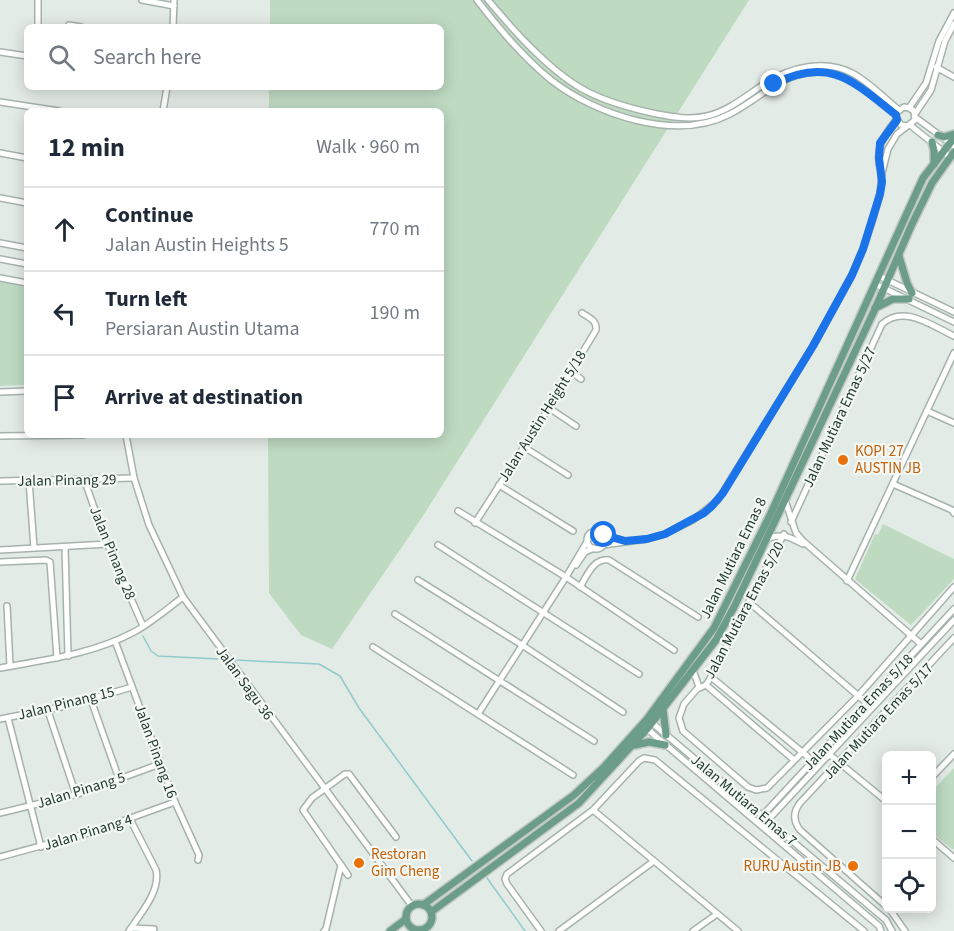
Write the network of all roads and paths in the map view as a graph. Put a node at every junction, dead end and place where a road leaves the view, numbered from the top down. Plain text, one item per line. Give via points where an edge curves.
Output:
1 (38, 0) edge
2 (142, 0) edge
3 (477, 0) edge
4 (488, 0) edge
5 (174, 3) edge
6 (954, 13) edge
7 (38, 24) edge
8 (173, 24) edge
9 (954, 24) edge
10 (0, 52) edge
11 (24, 56) edge
12 (935, 66) junction
13 (954, 77) edge
14 (166, 90) edge
15 (0, 102) edge
16 (39, 108) edge
17 (164, 108) edge
18 (909, 108) junction
19 (897, 115) junction
20 (915, 116) junction
21 (908, 126) junction
22 (938, 135) joint
23 (953, 141) edge
24 (932, 142) junction
25 (0, 153) edge
26 (949, 154) edge
27 (24, 157) edge
28 (933, 166) junction
29 (882, 173) junction
30 (0, 198) edge
31 (24, 202) edge
32 (0, 243) edge
33 (24, 247) edge
34 (899, 254) junction
35 (0, 259) edge
36 (24, 263) edge
37 (879, 276) junction
38 (0, 278) edge
39 (888, 280) junction
40 (24, 282) edge
41 (874, 284) junction
42 (884, 289) junction
43 (910, 296) junction
44 (875, 309) junction
45 (954, 312) edge
46 (582, 313) dead end
47 (954, 322) edge
48 (954, 336) edge
49 (954, 353) edge
50 (571, 371) junction
51 (581, 379) dead end
52 (24, 391) edge
53 (0, 392) edge
54 (549, 408) junction
55 (927, 411) junction
56 (954, 423) edge
57 (576, 426) dead end
58 (0, 436) edge
59 (24, 436) edge
60 (127, 438) edge
61 (524, 447) junction
62 (568, 474) dead end
63 (134, 478) junction
64 (84, 479) junction
65 (29, 480) junction
66 (0, 481) edge
67 (892, 484) junction
68 (499, 485) junction
69 (785, 500) junction
70 (458, 511) dead end
71 (954, 513) edge
72 (475, 522) junction
73 (791, 522) junction
74 (573, 531) dead end
75 (784, 534) junction
76 (604, 535) junction
77 (766, 539) junction
78 (588, 540) junction
79 (625, 541) junction
80 (108, 544) junction
81 (438, 545) dead end
82 (603, 545) junction
83 (64, 547) junction
84 (34, 548) junction
85 (594, 548) junction
86 (809, 548) junction
87 (0, 550) edge
88 (0, 562) edge
89 (567, 575) junction
90 (418, 580) dead end
91 (847, 581) junction
92 (580, 587) junction
93 (954, 587) edge
94 (183, 597) junction
95 (750, 603) junction
96 (8, 606) dead end
97 (954, 609) edge
98 (543, 612) junction
99 (395, 614) dead end
100 (698, 617) dead end
101 (954, 620) edge
102 (143, 626) junction
103 (911, 635) junction
104 (954, 638) edge
105 (115, 641) junction
106 (921, 644) junction
107 (522, 645) junction
108 (373, 648) dead end
109 (674, 650) dead end
110 (68, 656) junction
111 (57, 658) junction
112 (10, 666) junction
113 (0, 668) edge
114 (693, 670) junction
115 (639, 674) dead end
116 (711, 677) junction
117 (500, 681) junction
118 (706, 685) junction
119 (132, 687) junction
120 (699, 687) junction
121 (858, 696) junction
122 (91, 700) junction
123 (867, 703) junction
124 (873, 708) junction
125 (663, 709) junction
126 (48, 711) junction
127 (623, 712) dead end
128 (478, 714) junction
129 (8, 718) junction
130 (0, 719) edge
131 (647, 724) junction
132 (666, 735) junction
133 (594, 741) dead end
134 (665, 744) junction
135 (633, 746) junction
136 (802, 751) junction
137 (954, 754) edge
138 (830, 755) junction
139 (794, 760) junction
140 (813, 761) junction
141 (838, 762) junction
142 (160, 764) junction
143 (936, 773) edge
144 (573, 775) dead end
145 (119, 779) junction
146 (324, 790) junction
147 (76, 795) junction
148 (882, 798) edge
149 (175, 802) junction
150 (30, 806) junction
151 (593, 810) junction
152 (0, 813) edge
153 (752, 818) junction
154 (130, 819) junction
155 (764, 819) junction
156 (766, 830) junction
157 (396, 837) dead end
158 (936, 842) edge
159 (41, 847) junction
160 (0, 857) edge
161 (954, 858) edge
162 (198, 860) dead end
163 (654, 861) junction
164 (341, 865) junction
165 (348, 874) dead end
166 (882, 901) edge
167 (423, 905) junction
168 (412, 906) junction
169 (431, 912) junction
170 (894, 913) edge
171 (717, 914) junction
172 (406, 919) junction
173 (321, 921) dead end
174 (130, 929) edge
175 (154, 929) dead end
176 (407, 929) edge
177 (326, 930) edge
178 (425, 930) edge
179 (390, 931) edge
180 (541, 931) edge
181 (559, 931) edge
182 (693, 931) edge
183 (738, 931) edge
184 (864, 931) edge
185 (881, 931) edge
186 (892, 931) edge
187 (905, 931) edge

1 - 7 street
2 - 5 street
3 - 19 street via 524,56 553,81 578,98 629,118 681,127 708,123 785,79 816,72 851,80
4 - 19 street via 565,78 587,92 639,111 706,116 729,108 793,69 812,66 841,68 855,75
5 - 8 street
6 - 12 street via 939,41
9 - 12 street
10 - 11 street
12 - 13 street
12 - 18 street
12 - 20 street via 931,90
14 - 17 street
15 - 16 street
18 - 19 street via 904,107
18 - 20 street
19 - 21 street via 901,125
19 - 29 street via 880,143
20 - 21 street
20 - 22 street
21 - 24 street
21 - 29 street via 890,144
22 - 23 main road
23 - 26 main road, Jalan Mutiara Emas 8
24 - 26 street
24 - 28 main road
25 - 27 street
26 - 28 main road, Jalan Mutiara Emas 8
26 - 34 main road, Jalan Mutiara Emas 8
28 - 37 main road, Jalan Mutiara Emas 8
29 - 79 street via 873,219 852,275 723,493 712,506 680,527 657,537
30 - 31 street
32 - 33 street
34 - 39 main road, Jalan Mutiara Emas 8
34 - 43 main road
35 - 36 street
37 - 39 street
37 - 41 main road, Jalan Mutiara Emas 8
38 - 40 street
39 - 42 main road, Jalan Mutiara Emas 8
39 - 43 street
41 - 42 street
41 - 131 main road, Jalan Mutiara Emas 8 via 771,513 714,628
42 - 43 street
42 - 44 main road, Jalan Mutiara Emas 8
43 - 44 main road via 893,298
43 - 45 street
43 - 47 street
44 - 69 main road, Jalan Mutiara Emas 8
46 - 50 street, Jalan Austin Height 5/18 via 597,325
48 - 73 street, Jalan Mutiara Emas 5/27 via 911,316 892,317 880,327
49 - 55 street
50 - 51 street
50 - 54 street, Jalan Austin Height 5/18
52 - 53 street
54 - 57 street
54 - 61 street, Jalan Austin Height 5/18
55 - 56 street
55 - 67 street
58 - 59 street
60 - 63 street, Jalan Sagu 36
61 - 62 street
61 - 68 street, Jalan Austin Height 5/18
63 - 64 street, Jalan Pinang 29
63 - 94 street, Jalan Sagu 36 via 149,525
64 - 65 street, Jalan Pinang 29
64 - 80 street, Jalan Pinang 28
65 - 66 street, Jalan Pinang 29
65 - 84 street
67 - 71 street
67 - 91 street
68 - 72 street, Jalan Austin Height 5/18
68 - 74 street
69 - 73 street
69 - 77 main road, Jalan Mutiara Emas 8
70 - 72 street
72 - 89 street
73 - 86 street
75 - 77 street
75 - 86 street
75 - 95 street, Jalan Mutiara Emas 5/20
76 - 78 street via 594,531
76 - 79 street
76 - 82 street
77 - 114 main road, Jalan Mutiara Emas 8 via 720,632
78 - 85 street
78 - 89 street
79 - 82 street
80 - 83 street
80 - 102 street, Jalan Pinang 28
81 - 98 street
82 - 85 street
83 - 84 street
83 - 110 street
84 - 87 street
85 - 89 street via 585,552
86 - 91 street
88 - 111 street via 50,561
89 - 92 street
89 - 98 street
90 - 107 street
91 - 103 street
92 - 100 street via 597,562 609,560
92 - 109 street
93 - 103 street
94 - 102 street
94 - 146 street, Jalan Sagu 36
95 - 116 street, Jalan Mutiara Emas 5/20
95 - 121 street
96 - 112 street
97 - 106 street, Jalan Mutiara Emas 5/18
98 - 107 street
98 - 115 street
99 - 117 street
101 - 124 street, Jalan Mutiara Emas 5/18
102 - 105 street
103 - 106 street
103 - 121 street
104 - 141 street, Jalan Mutiara Emas 5/17
105 - 110 street
105 - 119 street, Jalan Pinang 16
106 - 123 street, Jalan Mutiara Emas 5/18
107 - 117 street
107 - 127 street
108 - 128 street
110 - 111 street
111 - 112 street
112 - 113 street
114 - 120 street
114 - 125 main road, Jalan Mutiara Emas 8
116 - 118 street, Jalan Mutiara Emas 5/20
116 - 136 street
117 - 128 street
117 - 133 street
118 - 120 street, Jalan Mutiara Emas 5/20
118 - 139 street
119 - 122 street, Jalan Pinang 15
119 - 142 street, Jalan Pinang 16
120 - 139 street, Jalan Mutiara Emas 5/20 via 682,710 683,731 750,788 769,787
121 - 123 street
121 - 136 street
122 - 126 street, Jalan Pinang 15
122 - 145 street
123 - 124 street
123 - 140 street, Jalan Mutiara Emas 5/18
124 - 138 street, Jalan Mutiara Emas 5/18
125 - 131 main road, Jalan Mutiara Emas 8
125 - 132 main road
126 - 129 street, Jalan Pinang 15
126 - 147 street
128 - 144 street
129 - 130 street, Jalan Pinang 15
129 - 150 street
131 - 132 street, Jalan Mutiara Emas 7
131 - 134 street, Jalan Mutiara Emas 7
131 - 135 main road, Jalan Mutiara Emas 8
131 - 167 main road, Jalan Mutiara Emas 8 via 574,795
132 - 155 street, Jalan Mutiara Emas 7
134 - 135 main road via 648,742
134 - 153 street, Jalan Mutiara Emas 7
135 - 169 main road, Jalan Mutiara Emas 8 via 579,803
136 - 139 street
136 - 140 street
137 - 143 street
138 - 140 street
138 - 141 street
138 - 155 street, Jalan Mutiara Emas 5/18
140 - 155 street, Jalan Mutiara Emas 5/18
141 - 148 street
141 - 166 street, Jalan Mutiara Emas 5/17 via 800,803 794,816 796,824
142 - 145 street, Jalan Pinang 5
142 - 149 street, Jalan Pinang 16
145 - 147 street, Jalan Pinang 5
146 - 157 street via 349,774
146 - 164 street via 303,810
146 - 168 street, Jalan Sagu 36
147 - 150 street, Jalan Pinang 5
149 - 154 street, Jalan Pinang 4
149 - 162 street, Jalan Pinang 16
150 - 152 street, Jalan Pinang 5
150 - 159 street
151 - 163 street
151 - 180 street via 505,876
151 - 184 street via 639,761 655,760
153 - 155 street
153 - 156 street, Jalan Mutiara Emas 7
154 - 159 street, Jalan Pinang 4
154 - 174 street via 157,879
155 - 156 street
155 - 186 street, Jalan Mutiara Emas 7 via 886,920
156 - 185 street, Jalan Mutiara Emas 7
158 - 161 street
159 - 160 street, Jalan Pinang 4
163 - 171 street
163 - 181 street
164 - 165 street
164 - 177 street
167 - 168 main road
167 - 169 main road
168 - 172 main road
169 - 178 main road via 432,920
170 - 187 street
171 - 182 street
171 - 183 street
172 - 176 main road
172 - 179 main road
173 - 177 street
174 - 175 street
176 - 178 main road

